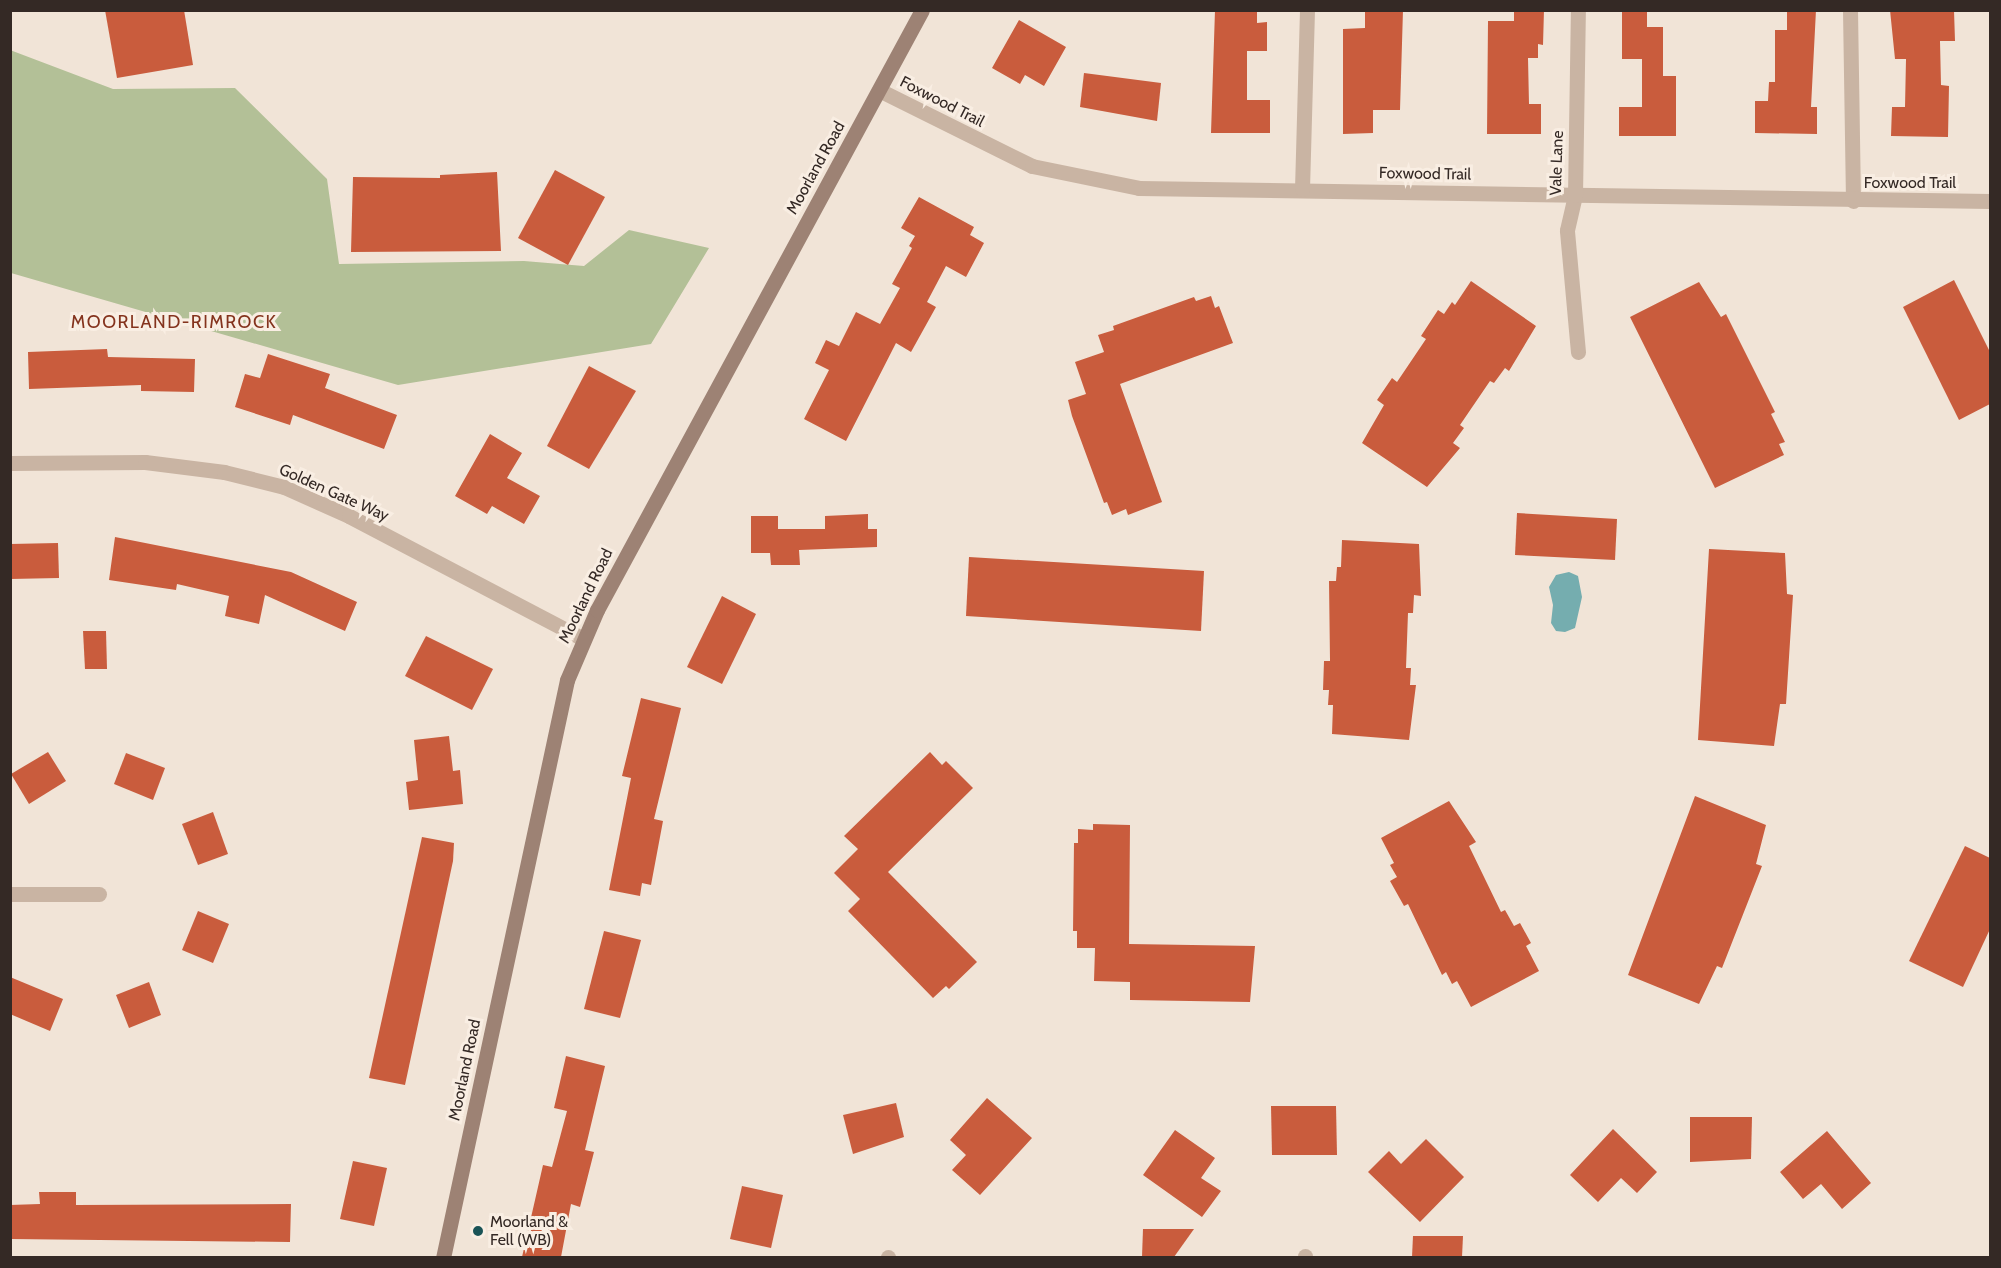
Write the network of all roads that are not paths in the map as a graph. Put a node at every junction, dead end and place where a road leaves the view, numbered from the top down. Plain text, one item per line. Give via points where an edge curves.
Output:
1 (922, 10) edge
2 (1307, 10) edge
3 (1578, 10) edge
4 (1850, 10) edge
5 (879, 90) junction
6 (1302, 189) junction
7 (1575, 195) junction
8 (1852, 201) junction
9 (1990, 201) edge
10 (1578, 352) dead end
11 (10, 463) edge
12 (583, 639) junction
13 (10, 894) edge
14 (99, 894) dead end
15 (442, 1257) edge

1 - 5 street, Moorland Road
2 - 6 street
3 - 7 street, Vale Lane
4 - 8 street
5 - 6 street, Foxwood Trail via 968,137 1059,174 1139,188
5 - 12 street, Moorland Road
6 - 7 street, Foxwood Trail
7 - 8 street, Foxwood Trail
7 - 10 street, Vale Lane via 1566,230
8 - 9 street, Foxwood Trail
11 - 12 street, Golden Gate Way via 145,462 224,472 284,487 349,516
12 - 15 street, Moorland Road via 567,680
13 - 14 street

